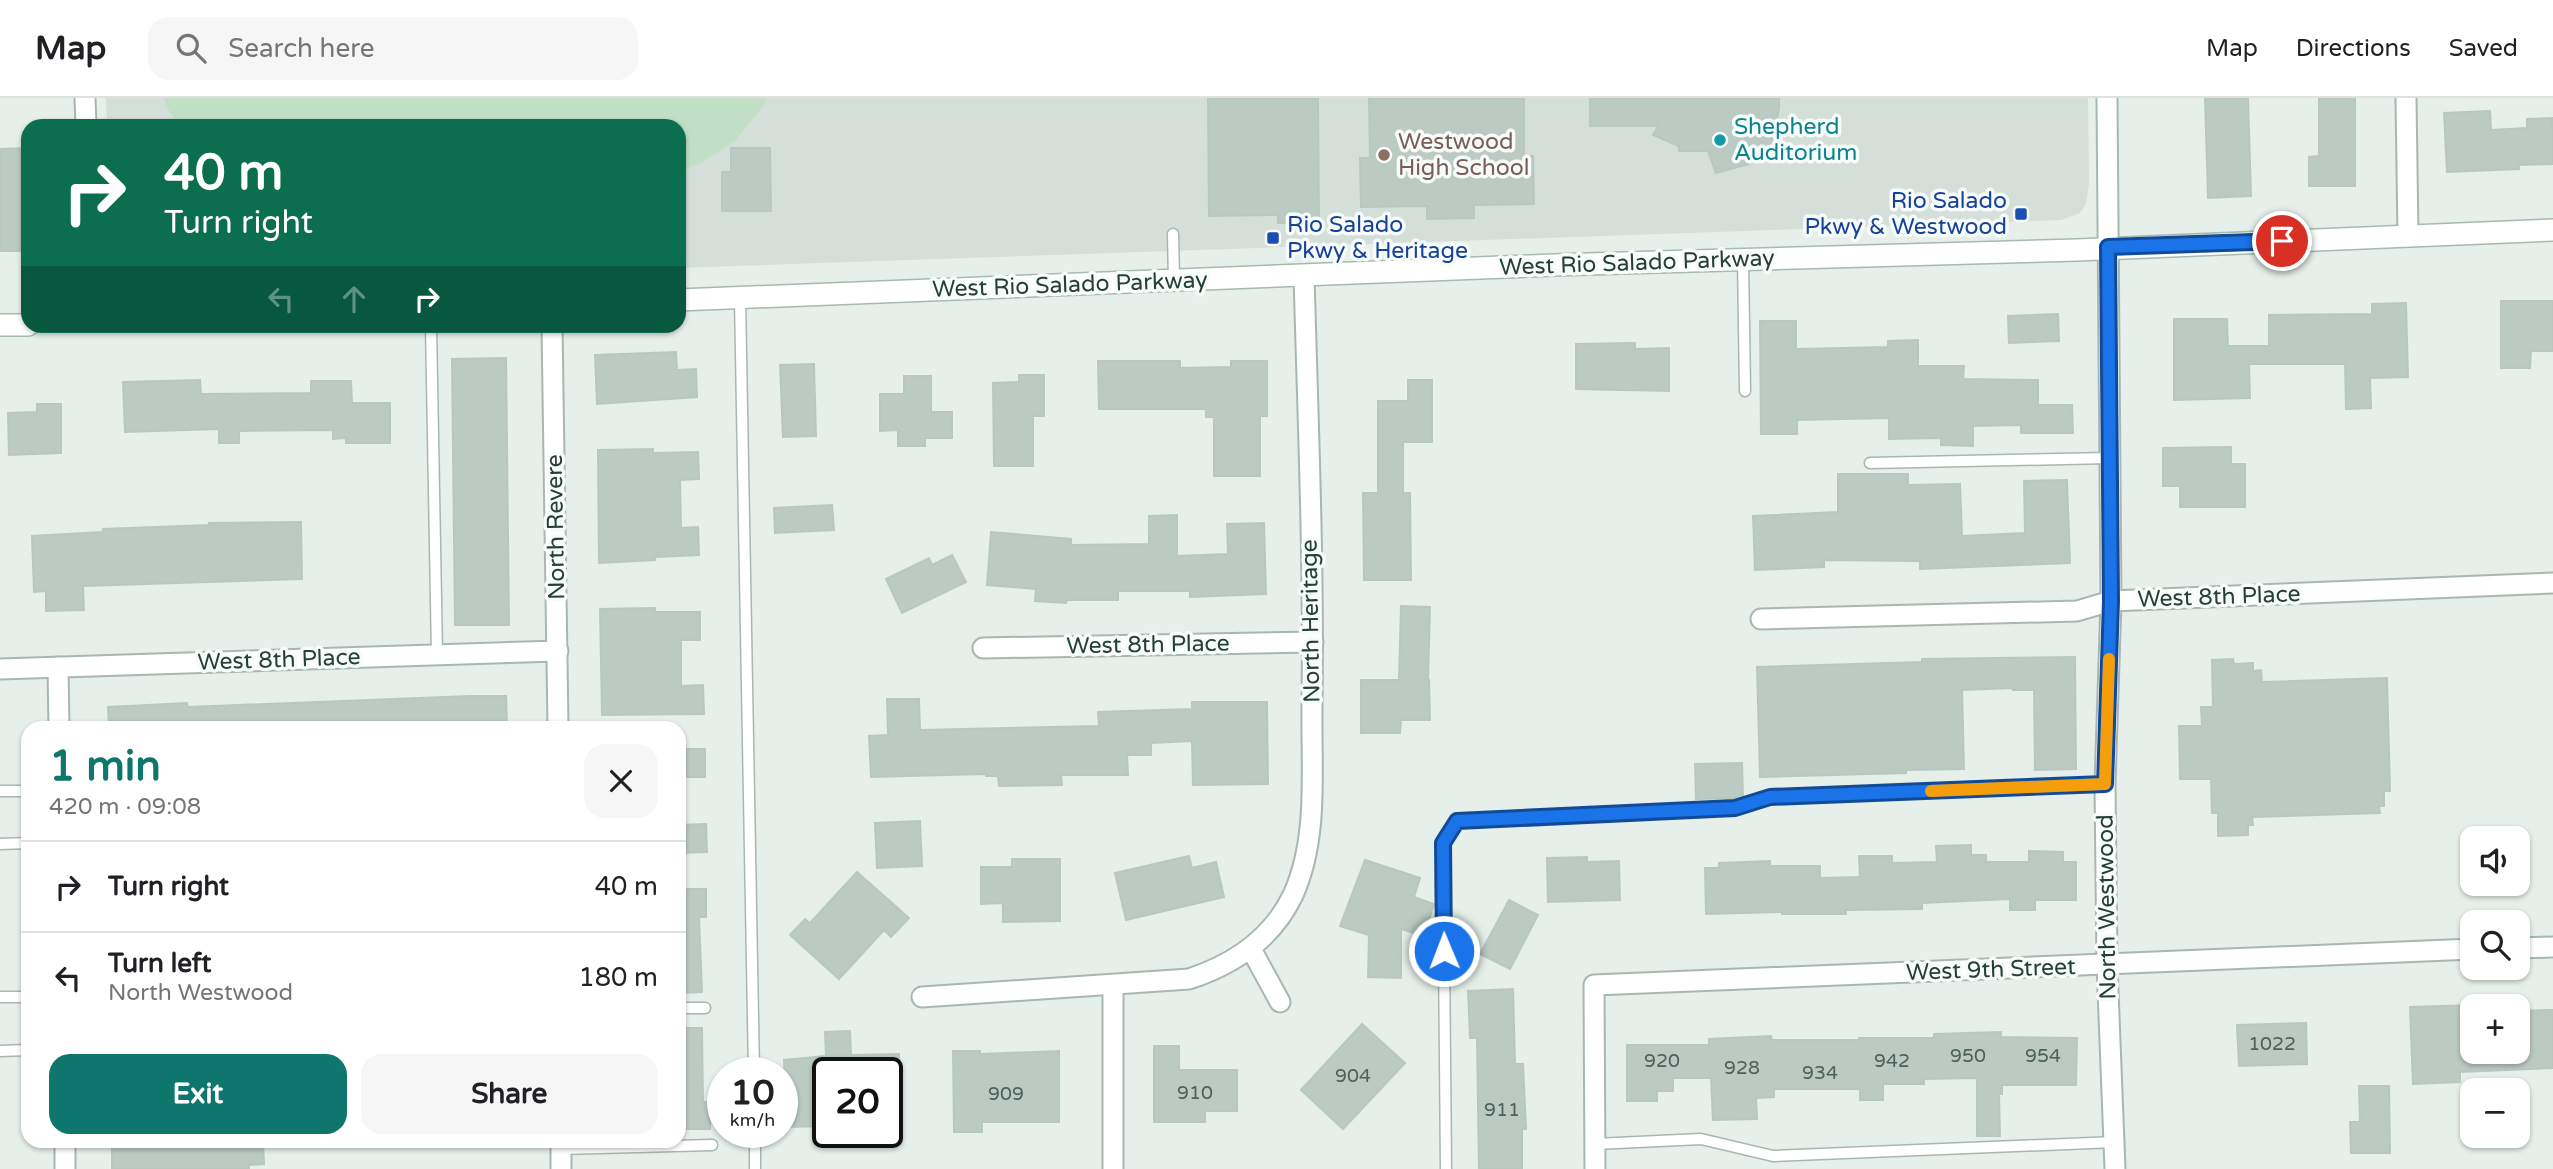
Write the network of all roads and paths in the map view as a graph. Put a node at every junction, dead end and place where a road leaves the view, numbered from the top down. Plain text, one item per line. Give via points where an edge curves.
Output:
1 (85, 98) edge
2 (2107, 98) edge
3 (2406, 98) edge
4 (86, 119) edge
5 (2553, 230) edge
6 (1173, 234) dead end
7 (2408, 236) junction
8 (2108, 247) junction
9 (1743, 259) junction
10 (1304, 276) junction
11 (1174, 281) junction
12 (740, 298) junction
13 (686, 300) edge
14 (21, 324) edge
15 (0, 326) edge
16 (431, 333) edge
17 (552, 333) edge
18 (1745, 391) dead end
19 (2110, 458) junction
20 (1870, 463) dead end
21 (2553, 583) edge
22 (2111, 601) junction
23 (1761, 619) dead end
24 (1313, 642) junction
25 (983, 648) dead end
26 (558, 651) junction
27 (437, 655) junction
28 (58, 667) junction
29 (0, 669) edge
30 (59, 721) edge
31 (558, 721) edge
32 (2105, 784) junction
33 (0, 791) edge
34 (21, 791) edge
35 (0, 844) edge
36 (21, 844) edge
37 (2553, 947) edge
38 (2530, 948) edge
39 (1251, 949) junction
40 (2460, 950) edge
41 (2107, 965) junction
42 (1113, 985) junction
43 (21, 996) edge
44 (0, 997) edge
45 (922, 997) dead end
46 (1280, 1002) dead end
47 (686, 1008) edge
48 (705, 1008) dead end
49 (21, 1050) edge
50 (0, 1051) edge
51 (754, 1057) edge
52 (2115, 1142) junction
53 (1595, 1144) junction
54 (686, 1145) edge
55 (707, 1145) edge
56 (65, 1148) edge
57 (561, 1148) edge
58 (755, 1148) edge
59 (66, 1169) edge
60 (561, 1169) edge
61 (755, 1169) edge
62 (1113, 1169) edge
63 (1446, 1169) edge
64 (1595, 1169) edge
65 (2115, 1169) edge

1 - 4 street
2 - 8 street, North Westwood
3 - 7 street
5 - 7 main road, West Rio Salado Parkway
6 - 11 lane
7 - 8 main road, West Rio Salado Parkway
8 - 9 main road, West Rio Salado Parkway
8 - 19 street, North Westwood
9 - 10 main road, West Rio Salado Parkway
9 - 18 lane
10 - 11 main road, West Rio Salado Parkway
10 - 24 street, North Heritage
11 - 12 main road, West Rio Salado Parkway
12 - 13 main road, West Rio Salado Parkway
12 - 51 lane
14 - 15 main road
16 - 27 lane
17 - 26 street, North Revere
19 - 20 lane
19 - 22 street, North Westwood
21 - 22 street, West 8th Place
22 - 23 street, West 8th Place via 2077,611
22 - 32 street, North Westwood
24 - 25 street, West 8th Place
24 - 39 street, North Heritage via 1306,858 1276,924
26 - 27 street, West 8th Place
26 - 31 street, North Revere
27 - 28 street, West 8th Place
28 - 29 street, West 8th Place
28 - 30 street
32 - 41 street, North Westwood
32 - 63 lane via 1770,797 1735,808 1457,821 1443,843
33 - 34 lane
35 - 36 lane
37 - 38 street
39 - 42 street, North Heritage via 1217,970 1189,979
39 - 46 street
40 - 41 street, West 9th Street
41 - 52 street, North Westwood
41 - 53 street, West 9th Street via 1594,985
42 - 45 street, North Heritage
42 - 62 street
43 - 44 lane
47 - 48 lane
49 - 50 lane
52 - 53 lane via 1773,1156 1701,1139
52 - 65 street, North Westwood
53 - 64 street
54 - 55 lane
56 - 59 street
57 - 60 street
58 - 61 lane

